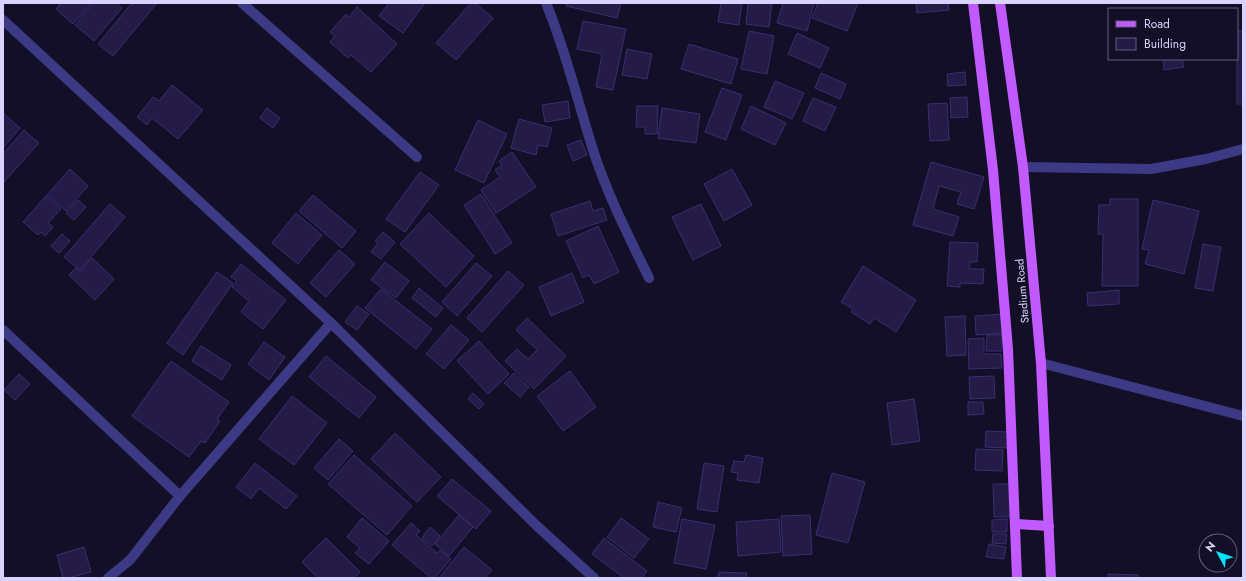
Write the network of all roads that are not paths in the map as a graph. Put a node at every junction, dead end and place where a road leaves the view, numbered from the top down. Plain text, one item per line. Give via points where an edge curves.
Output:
1 (242, 3) edge
2 (546, 3) edge
3 (972, 3) edge
4 (1000, 3) edge
5 (3, 20) edge
6 (1243, 149) edge
7 (417, 156) dead end
8 (1023, 167) junction
9 (649, 278) dead end
10 (331, 323) junction
11 (3, 330) edge
12 (1041, 363) junction
13 (1243, 416) edge
14 (180, 496) junction
15 (1016, 524) junction
16 (1049, 526) junction
17 (108, 578) edge
18 (594, 578) edge
19 (1017, 578) edge
20 (1051, 578) edge

1 - 7 street
2 - 9 street via 556,27 594,155 618,215
3 - 15 main road, Stadium Road via 993,170 1007,333
4 - 8 main road, Stadium Road
5 - 10 street
6 - 8 street via 1151,169
8 - 12 main road, Stadium Road
10 - 14 street
10 - 18 street via 537,526
11 - 14 street
12 - 13 street
12 - 16 main road, Stadium Road
14 - 17 street via 130,560
15 - 16 main road
15 - 19 main road, Stadium Road
16 - 20 main road, Stadium Road

